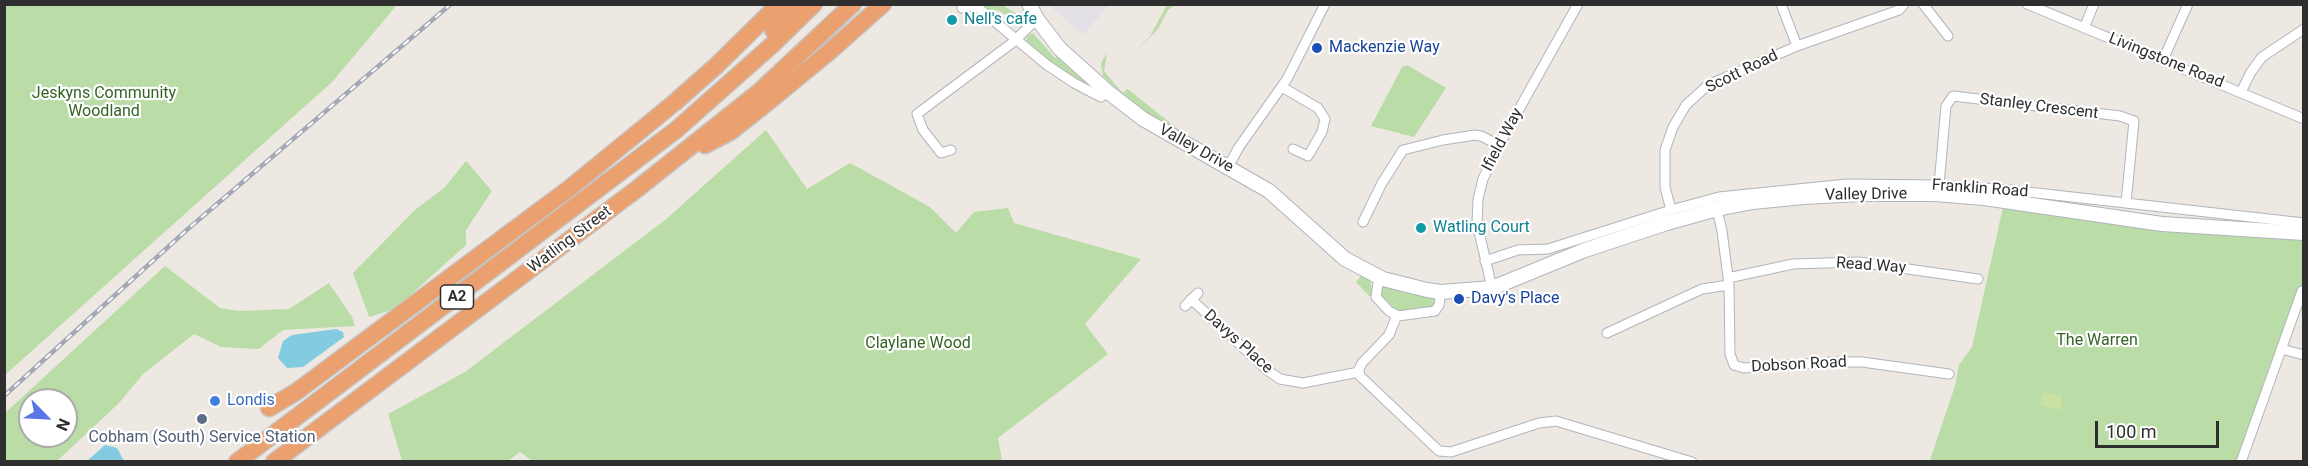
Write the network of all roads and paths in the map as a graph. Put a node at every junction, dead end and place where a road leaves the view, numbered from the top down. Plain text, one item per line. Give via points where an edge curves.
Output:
1 (779, 4) edge
2 (796, 4) edge
3 (814, 4) edge
4 (853, 4) edge
5 (883, 4) edge
6 (1029, 4) edge
7 (1324, 4) edge
8 (1578, 4) edge
9 (1780, 4) edge
10 (1904, 4) edge
11 (1923, 4) edge
12 (2027, 4) edge
13 (2094, 4) edge
14 (2188, 4) edge
15 (962, 8) dead end
16 (1037, 20) junction
17 (2084, 28) junction
18 (2304, 29) edge
19 (1948, 36) dead end
20 (1017, 39) junction
21 (1797, 46) junction
22 (2163, 60) junction
23 (1282, 87) junction
24 (1108, 92) junction
25 (2241, 92) junction
26 (2304, 119) edge
27 (676, 130) junction
28 (1499, 145) junction
29 (1293, 149) dead end
30 (951, 150) dead end
31 (941, 153) junction
32 (935, 162) dead end
33 (671, 163) junction
34 (1228, 167) junction
35 (1939, 185) junction
36 (2126, 203) junction
37 (1717, 209) junction
38 (1671, 210) junction
39 (1363, 222) dead end
40 (2304, 223) edge
41 (2304, 233) edge
42 (1485, 261) junction
43 (1379, 277) junction
44 (1978, 279) dead end
45 (1728, 282) junction
46 (1492, 288) junction
47 (2302, 291) edge
48 (1441, 292) junction
49 (1191, 300) dead end
50 (1397, 315) junction
51 (1608, 333) dead end
52 (2281, 349) junction
53 (2304, 355) edge
54 (1359, 372) junction
55 (1949, 375) dead end
56 (269, 408) dead end
57 (237, 462) edge
58 (274, 462) edge
59 (1692, 462) edge
60 (2241, 462) edge

1 - 56 highway via 682,96 570,188 296,392
2 - 27 highway
3 - 27 highway, Watling Street / A2
4 - 33 highway, Watling Street / A2 via 759,92
5 - 33 highway via 730,132
6 - 16 street, Valley Drive
7 - 23 street
8 - 28 street, Ifield Way
9 - 21 street
10 - 21 street, Scott Road via 1899,10
11 - 19 street
12 - 17 street, Livingstone Road
13 - 17 street
14 - 22 street
15 - 20 street via 975,5 997,16
16 - 20 street
16 - 24 street, Valley Drive via 1060,48
17 - 22 street, Livingstone Road
18 - 25 street via 2262,57
20 - 24 street via 1062,76 1100,96
20 - 31 street via 917,114 923,130
21 - 38 street, Scott Road via 1708,85 1686,105 1665,150 1665,188
22 - 25 street, Livingstone Road
23 - 29 street via 1318,108 1324,117 1322,132 1308,155
23 - 34 street
24 - 34 street, Valley Drive via 1156,128
25 - 26 street, Livingstone Road
27 - 57 highway, Watling Street / A2
28 - 39 street via 1477,135 1403,150
28 - 42 street, Ifield Way via 1478,199 1477,223
30 - 31 street
31 - 32 street
33 - 58 highway, Watling Street / A2
34 - 43 street, Valley Drive via 1269,191 1338,254
35 - 36 street, Franklin Road
35 - 36 street, Stanley Crescent via 1946,106 1953,96 2120,116 2134,121
35 - 38 street, Franklin Road via 1847,184 1719,197
36 - 40 street, Franklin Road
37 - 41 street, Valley Drive via 1803,197 1935,194 2162,224
37 - 45 street, Dobson Road
37 - 46 street, Valley Drive via 1630,234
38 - 42 street, Franklin Road via 1548,249 1518,250
42 - 46 street, Ifield Way
43 - 48 street, Valley Drive
43 - 50 street via 1376,297
44 - 45 street, Read Way via 1859,262 1793,264
45 - 51 street, Read Way via 1702,289
45 - 55 street, Dobson Road via 1730,354 1738,368 1844,361
46 - 48 street, Valley Drive
47 - 52 street
48 - 50 street via 1434,312
49 - 54 street, Davys Place via 1280,379 1303,382
50 - 54 street via 1389,335 1362,363
52 - 53 street
52 - 60 street
54 - 59 street via 1367,385 1442,453 1556,421

